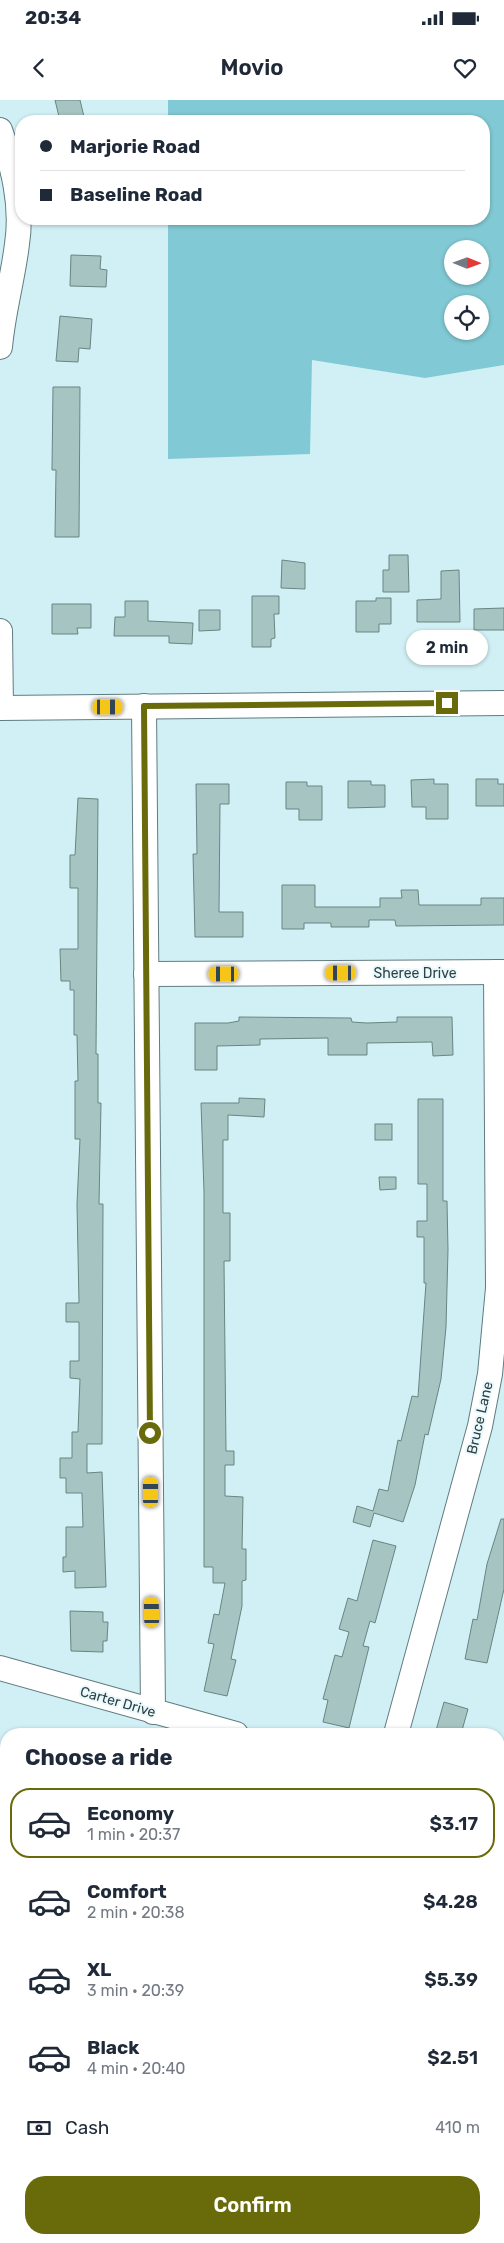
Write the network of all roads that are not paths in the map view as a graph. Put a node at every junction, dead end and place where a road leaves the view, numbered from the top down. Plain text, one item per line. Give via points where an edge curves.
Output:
1 (0, 130) edge
2 (15, 187) edge
3 (18, 225) edge
4 (0, 347) edge
5 (0, 631) edge
6 (504, 703) edge
7 (144, 706) junction
8 (0, 708) edge
9 (500, 972) edge
10 (146, 974) junction
11 (0, 1668) edge
12 (152, 1712) junction
13 (213, 1728) edge
14 (398, 1728) edge

1 - 2 street via 11,158
3 - 4 street
5 - 8 street
6 - 7 street
7 - 8 street
7 - 10 street
9 - 10 street, Sheree Drive
9 - 14 street, Bruce Lane via 496,1331 480,1426
10 - 12 street
11 - 12 street, Carter Drive
12 - 13 street, Carter Drive

